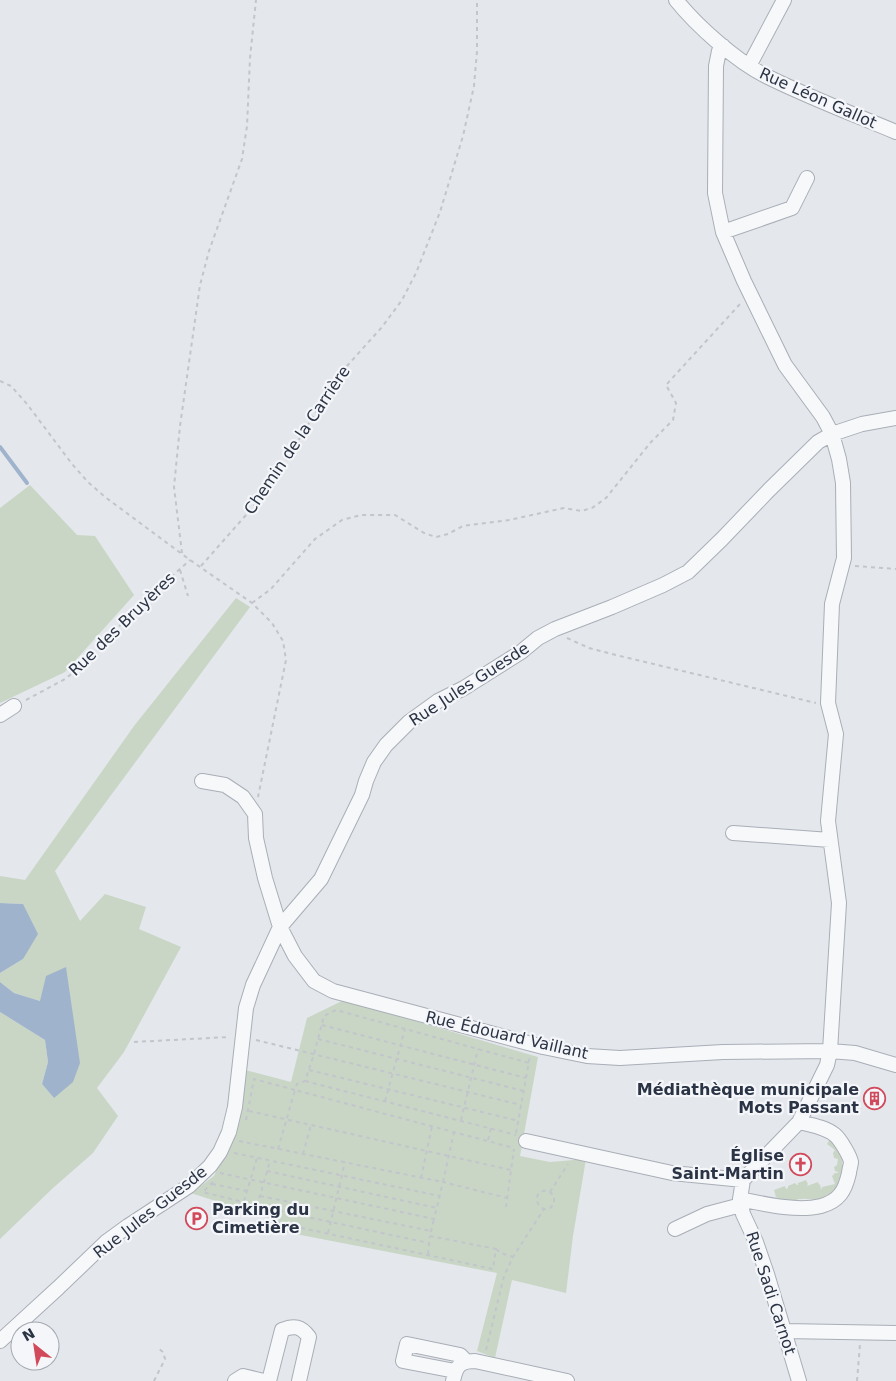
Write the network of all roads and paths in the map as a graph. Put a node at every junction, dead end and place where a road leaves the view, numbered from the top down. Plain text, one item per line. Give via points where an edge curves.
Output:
1 (256, 0) edge
2 (477, 0) edge
3 (676, 0) edge
4 (784, 0) edge
5 (723, 46) junction
6 (749, 66) junction
7 (896, 132) edge
8 (807, 178) dead end
9 (724, 232) junction
10 (750, 293) junction
11 (0, 381) edge
12 (896, 418) edge
13 (832, 434) junction
14 (182, 553) junction
15 (190, 560) junction
16 (842, 565) junction
17 (201, 566) junction
18 (180, 569) junction
19 (896, 569) edge
20 (188, 596) dead end
21 (252, 602) junction
22 (555, 629) junction
23 (828, 703) junction
24 (14, 706) joint
25 (0, 715) edge
26 (202, 781) dead end
27 (255, 814) junction
28 (733, 833) dead end
29 (830, 840) junction
30 (280, 927) junction
31 (322, 1025) junction
32 (405, 1029) junction
33 (243, 1037) junction
34 (318, 1039) junction
35 (134, 1042) dead end
36 (533, 1044) junction
37 (400, 1046) junction
38 (478, 1050) junction
39 (830, 1051) junction
40 (314, 1054) junction
41 (397, 1059) junction
42 (529, 1063) junction
43 (475, 1065) junction
44 (896, 1066) edge
45 (309, 1070) junction
46 (393, 1074) junction
47 (472, 1078) junction
48 (526, 1078) junction
49 (305, 1081) junction
50 (388, 1089) junction
51 (295, 1090) junction
52 (524, 1091) junction
53 (468, 1092) junction
54 (385, 1101) junction
55 (521, 1105) junction
56 (464, 1107) junction
57 (249, 1111) junction
58 (246, 1120) dead end
59 (287, 1120) junction
60 (461, 1121) junction
61 (519, 1121) junction
62 (799, 1122) junction
63 (311, 1125) junction
64 (432, 1126) junction
65 (491, 1128) junction
66 (454, 1132) junction
67 (241, 1137) dead end
68 (521, 1138) junction
69 (239, 1141) junction
70 (488, 1142) junction
71 (278, 1149) junction
72 (427, 1151) junction
73 (576, 1152) junction
74 (234, 1153) junction
75 (303, 1154) junction
76 (449, 1156) junction
77 (232, 1158) dead end
78 (257, 1158) junction
79 (270, 1161) junction
80 (345, 1162) junction
81 (216, 1170) junction
82 (511, 1170) junction
83 (267, 1172) junction
84 (342, 1176) junction
85 (421, 1178) junction
86 (251, 1180) junction
87 (743, 1180) junction
88 (264, 1182) junction
89 (443, 1182) junction
90 (212, 1184) junction
91 (339, 1187) junction
92 (248, 1190) junction
93 (550, 1192) junction
94 (260, 1196) junction
95 (440, 1196) junction
96 (336, 1198) junction
97 (507, 1198) junction
98 (244, 1202) junction
99 (740, 1202) junction
100 (257, 1206) junction
101 (506, 1207) dead end
102 (437, 1208) junction
103 (544, 1209) junction
104 (279, 1211) junction
105 (333, 1211) junction
106 (434, 1219) junction
107 (330, 1222) junction
108 (675, 1229) dead end
109 (432, 1231) junction
110 (328, 1234) junction
111 (430, 1236) junction
112 (429, 1243) junction
113 (496, 1249) junction
114 (427, 1255) junction
115 (513, 1257) junction
116 (785, 1331) junction
117 (861, 1332) junction
118 (896, 1333) edge
119 (0, 1341) edge
120 (158, 1348) dead end
121 (466, 1361) junction
122 (482, 1362) junction
123 (454, 1376) edge
124 (154, 1381) edge
125 (235, 1381) edge
126 (264, 1381) edge
127 (269, 1381) edge
128 (298, 1381) edge
129 (567, 1381) edge
130 (799, 1381) edge
131 (857, 1381) edge

1 - 14 path via 242,159 200,284 181,416 174,488
2 - 17 path, Chemin de la Carrière via 474,86 463,136 440,212 416,272 402,300 382,327 338,376 282,467
3 - 5 street, Rue Léon Gallot
4 - 6 street
5 - 6 street, Rue Léon Gallot
5 - 9 street via 716,66 715,193
6 - 7 street, Rue Léon Gallot
8 - 9 street via 792,208
9 - 10 street
10 - 13 street via 785,365
10 - 21 path via 666,385 676,403 673,420 606,498 592,508 581,511 564,508 463,526 436,537 395,515 361,515 342,520 315,539 271,589
11 - 14 path via 11,386 27,404 88,482
12 - 13 street, Rue Jules Guesde
13 - 16 street via 844,483
13 - 22 street, Rue Jules Guesde via 818,442 688,572
14 - 15 path
15 - 17 path
15 - 18 path, Rue des Bruyères
16 - 19 path
16 - 23 street via 832,604
17 - 21 path
18 - 20 path
18 - 24 path, Rue des Bruyères via 132,612 88,661 65,679
21 - 27 path via 272,623 283,641 286,660
22 - 23 path via 569,640 616,656
22 - 30 street, Rue Jules Guesde via 464,688 438,701 409,722 386,745 374,762 362,795 321,879
23 - 29 street via 836,734 828,821
24 - 25 street
26 - 27 street via 225,785 243,797
27 - 30 street, Rue Édouard Vaillant via 256,838
28 - 29 street
29 - 39 street via 839,903
30 - 33 street, Rue Jules Guesde via 253,985 246,1008
30 - 36 street, Rue Édouard Vaillant via 295,956 314,981 333,991
31 - 32 path via 324,1016 336,1010
31 - 34 path
31 - 37 path
32 - 37 path
32 - 38 path
33 - 35 path
33 - 40 path
33 - 81 street, Rue Jules Guesde via 229,1132
34 - 40 path
34 - 41 path
36 - 39 street, Rue Édouard Vaillant via 587,1056 620,1058 723,1052
36 - 42 path
37 - 41 path
37 - 43 path
38 - 42 path
38 - 43 path
39 - 44 street, Rue Édouard Vaillant via 854,1053
39 - 62 street via 827,1065
40 - 45 path
40 - 46 path
41 - 46 path
41 - 47 path
42 - 48 path
43 - 47 path
43 - 48 path
45 - 49 path
45 - 50 path
46 - 50 path
46 - 53 path
47 - 52 path
47 - 53 path
48 - 52 path
49 - 51 path
49 - 54 path
50 - 54 path
50 - 56 path
51 - 57 path via 254,1079
51 - 59 path
51 - 64 path
52 - 55 path
53 - 55 path
53 - 56 path
54 - 60 path
55 - 61 path
56 - 60 path
56 - 61 path
57 - 58 path
57 - 59 path
59 - 63 path
59 - 71 path
60 - 65 path
61 - 68 path
62 - 87 street
62 - 99 street via 825,1129 842,1143 851,1162 846,1186 835,1200 820,1206 800,1208
63 - 72 path
63 - 75 path
64 - 66 path
64 - 72 path
65 - 68 path
65 - 70 path
66 - 70 path
66 - 76 path
67 - 69 path
68 - 73 street
69 - 71 path
69 - 74 path
70 - 82 path via 514,1148
71 - 75 path
72 - 76 path
72 - 85 path
73 - 87 street via 672,1174
73 - 93 path
74 - 77 path
74 - 78 path
75 - 80 path
76 - 82 path
76 - 89 path
78 - 79 path
78 - 86 path
79 - 83 path
79 - 84 path
80 - 84 path
80 - 85 path
81 - 86 path
81 - 90 path
81 - 119 street, Rue Jules Guesde via 106,1242
82 - 97 path
83 - 88 path
83 - 91 path
84 - 91 path
84 - 95 path
85 - 89 path
86 - 88 path
86 - 92 path
87 - 99 street
88 - 94 path
88 - 96 path
89 - 95 path
89 - 97 path
90 - 92 path
90 - 98 path via 203,1192
91 - 96 path
91 - 102 path
92 - 98 path
93 - 103 path via 554,1196 554,1204
93 - 103 path via 544,1191 538,1196 537,1203
94 - 100 path
94 - 105 path
95 - 102 path
96 - 105 path
96 - 106 path
97 - 101 path
98 - 100 path
99 - 108 street
99 - 116 street, Rue Sadi Carnot
100 - 104 path
102 - 106 path
103 - 115 path
104 - 107 path
104 - 110 path via 278,1223
105 - 107 path
105 - 109 path
106 - 109 path
107 - 110 path
107 - 112 path
109 - 111 path
110 - 114 path
111 - 112 path
111 - 113 path
112 - 114 path
113 - 114 path via 493,1269
113 - 115 path
115 - 122 path via 504,1276
116 - 117 street
116 - 130 street, Rue Sadi Carnot
117 - 118 street
117 - 131 path
120 - 124 path via 165,1360
121 - 122 street
121 - 123 street via 459,1365
121 - 123 street via 460,1355 407,1344 403,1361
122 - 129 street
125 - 126 street via 243,1376
127 - 128 street via 282,1330 290,1327 304,1330 309,1337

